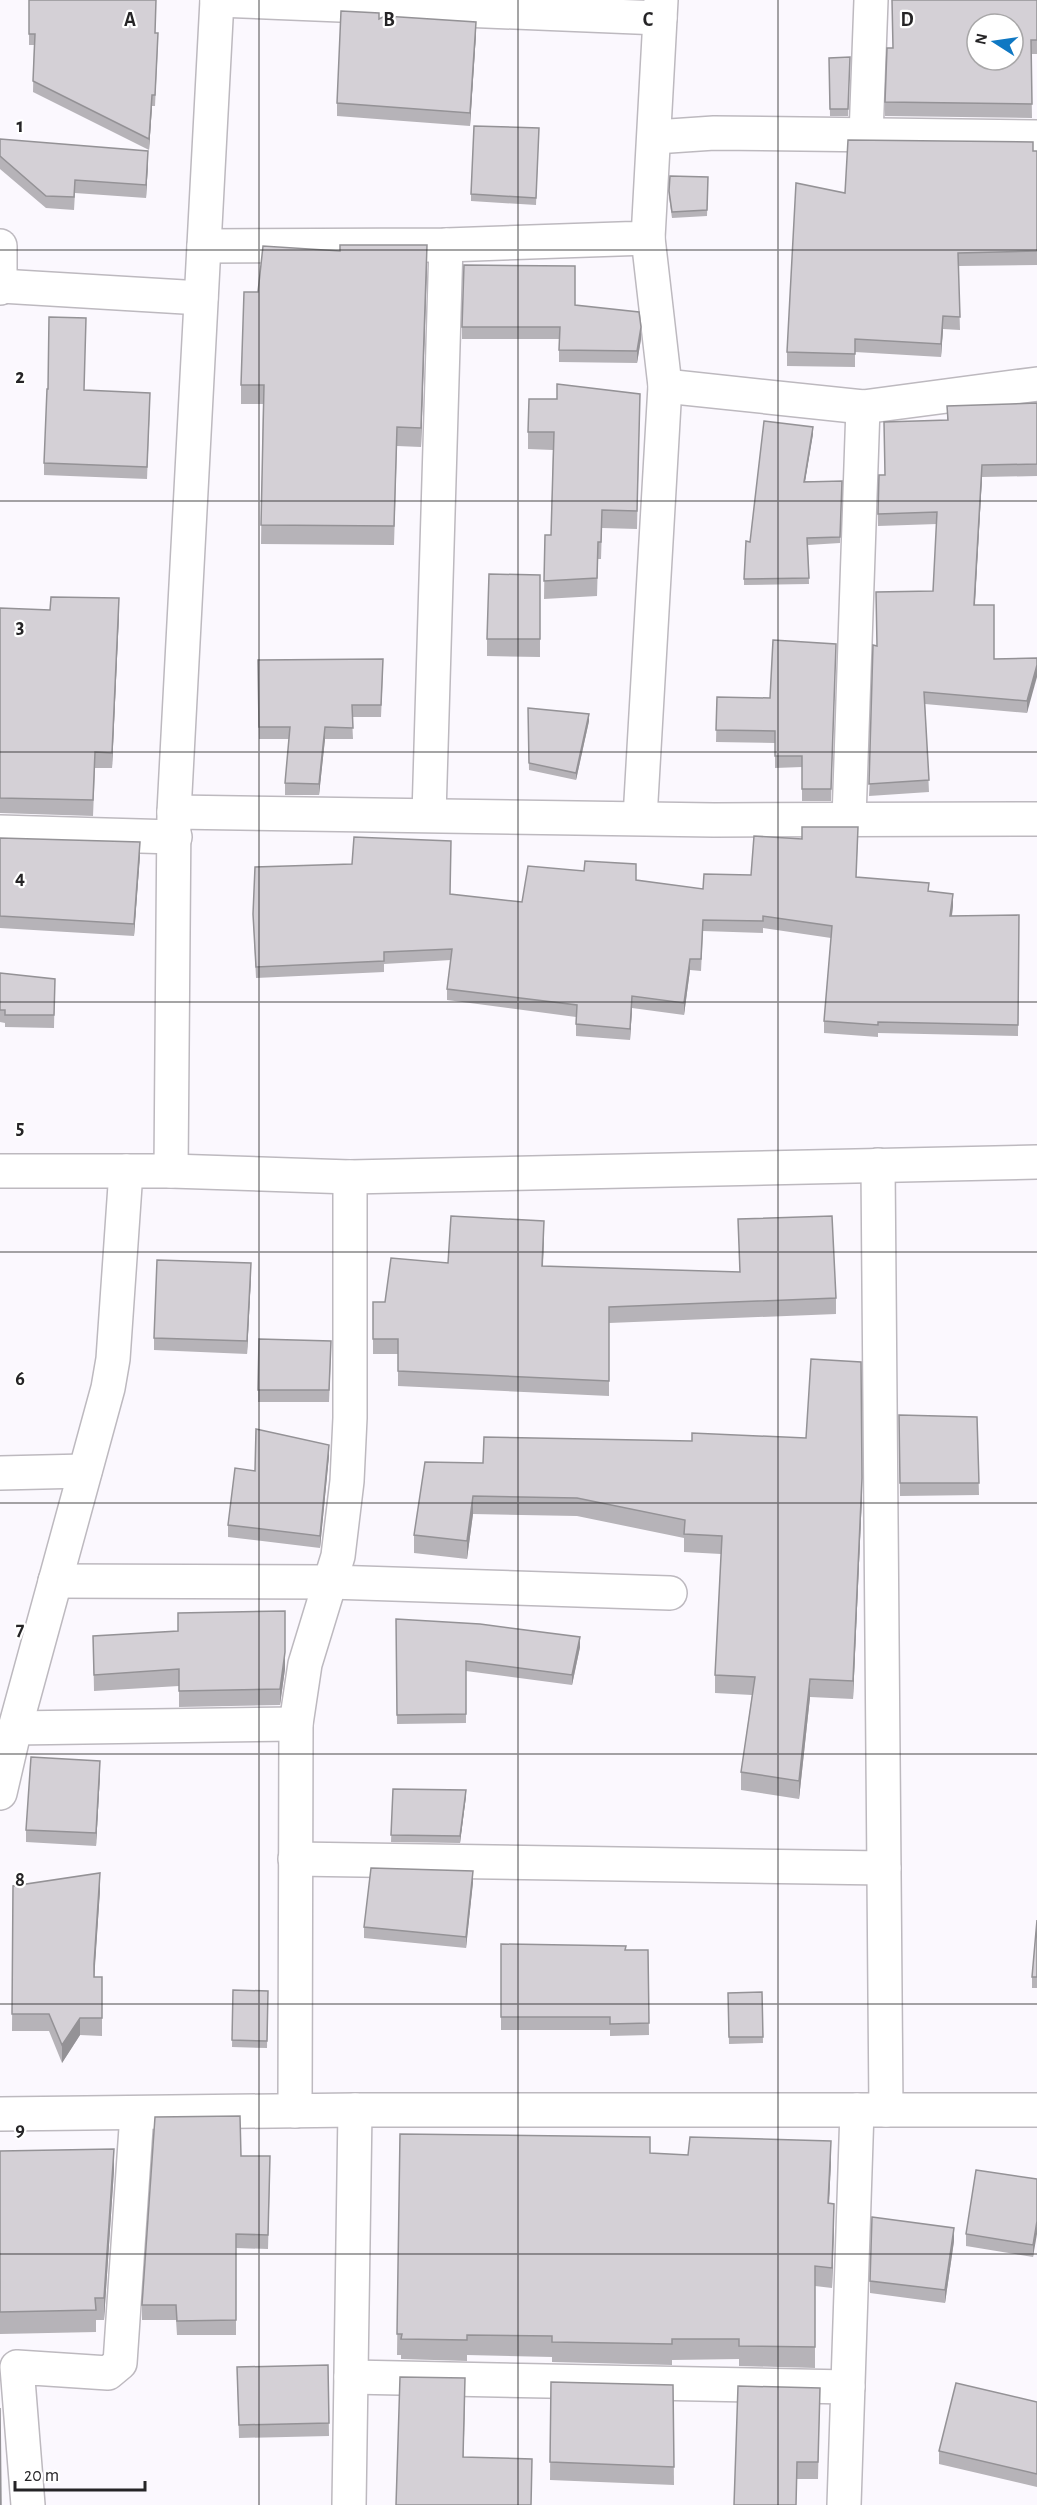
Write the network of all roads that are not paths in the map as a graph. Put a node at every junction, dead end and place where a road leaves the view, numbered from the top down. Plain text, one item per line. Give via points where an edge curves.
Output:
1 (217, 0) edge
2 (871, 0) edge
3 (447, 5) edge
4 (661, 9) edge
5 (866, 136) junction
6 (655, 137) junction
7 (1037, 137) edge
8 (648, 238) junction
9 (446, 245) junction
10 (0, 246) edge
11 (204, 246) junction
12 (0, 287) edge
13 (201, 298) junction
14 (1037, 384) edge
15 (665, 386) junction
16 (863, 407) junction
17 (429, 815) junction
18 (640, 818) junction
19 (849, 819) junction
20 (1037, 819) edge
21 (175, 824) junction
22 (0, 832) edge
23 (1037, 1162) edge
24 (878, 1166) junction
25 (0, 1171) edge
26 (126, 1171) junction
27 (171, 1172) junction
28 (350, 1177) junction
29 (85, 1471) junction
30 (0, 1473) edge
31 (55, 1581) junction
32 (330, 1582) junction
33 (670, 1593) dead end
34 (296, 1724) junction
35 (15, 1728) junction
36 (0, 1793) edge
37 (296, 1859) junction
38 (884, 1868) junction
39 (356, 2110) junction
40 (872, 2110) junction
41 (1037, 2110) edge
42 (295, 2111) junction
43 (137, 2113) junction
44 (0, 2114) edge
45 (8, 2367) edge
46 (351, 2377) junction
47 (848, 2387) junction
48 (28, 2505) edge
49 (349, 2505) edge
50 (844, 2505) edge

1 - 3 street
1 - 11 street
2 - 5 street
3 - 4 street
4 - 6 street
5 - 6 street
5 - 7 street
6 - 8 street
8 - 9 street
8 - 15 street
9 - 11 street
9 - 17 street
10 - 12 street
11 - 13 street
12 - 13 street
13 - 21 street
14 - 16 street
15 - 16 street
15 - 18 street
16 - 19 street
17 - 18 street
17 - 21 street
18 - 19 street
19 - 20 street
21 - 22 street
21 - 27 street
23 - 24 street
24 - 28 street
24 - 38 street
25 - 26 street
26 - 27 street
26 - 29 street via 113,1359
27 - 28 street
28 - 32 street via 347,1481 338,1556
29 - 30 street
29 - 31 street
31 - 32 street
31 - 35 street
32 - 33 street
32 - 34 street via 305,1665
34 - 35 street
34 - 37 street
35 - 36 street
37 - 38 street
37 - 42 street
38 - 40 street
39 - 40 street
39 - 42 street
39 - 46 street
40 - 41 street
40 - 47 street
42 - 43 street
43 - 44 street
43 - 45 street via 120,2363 108,2373
45 - 48 street
46 - 47 street
46 - 49 street
47 - 50 street

